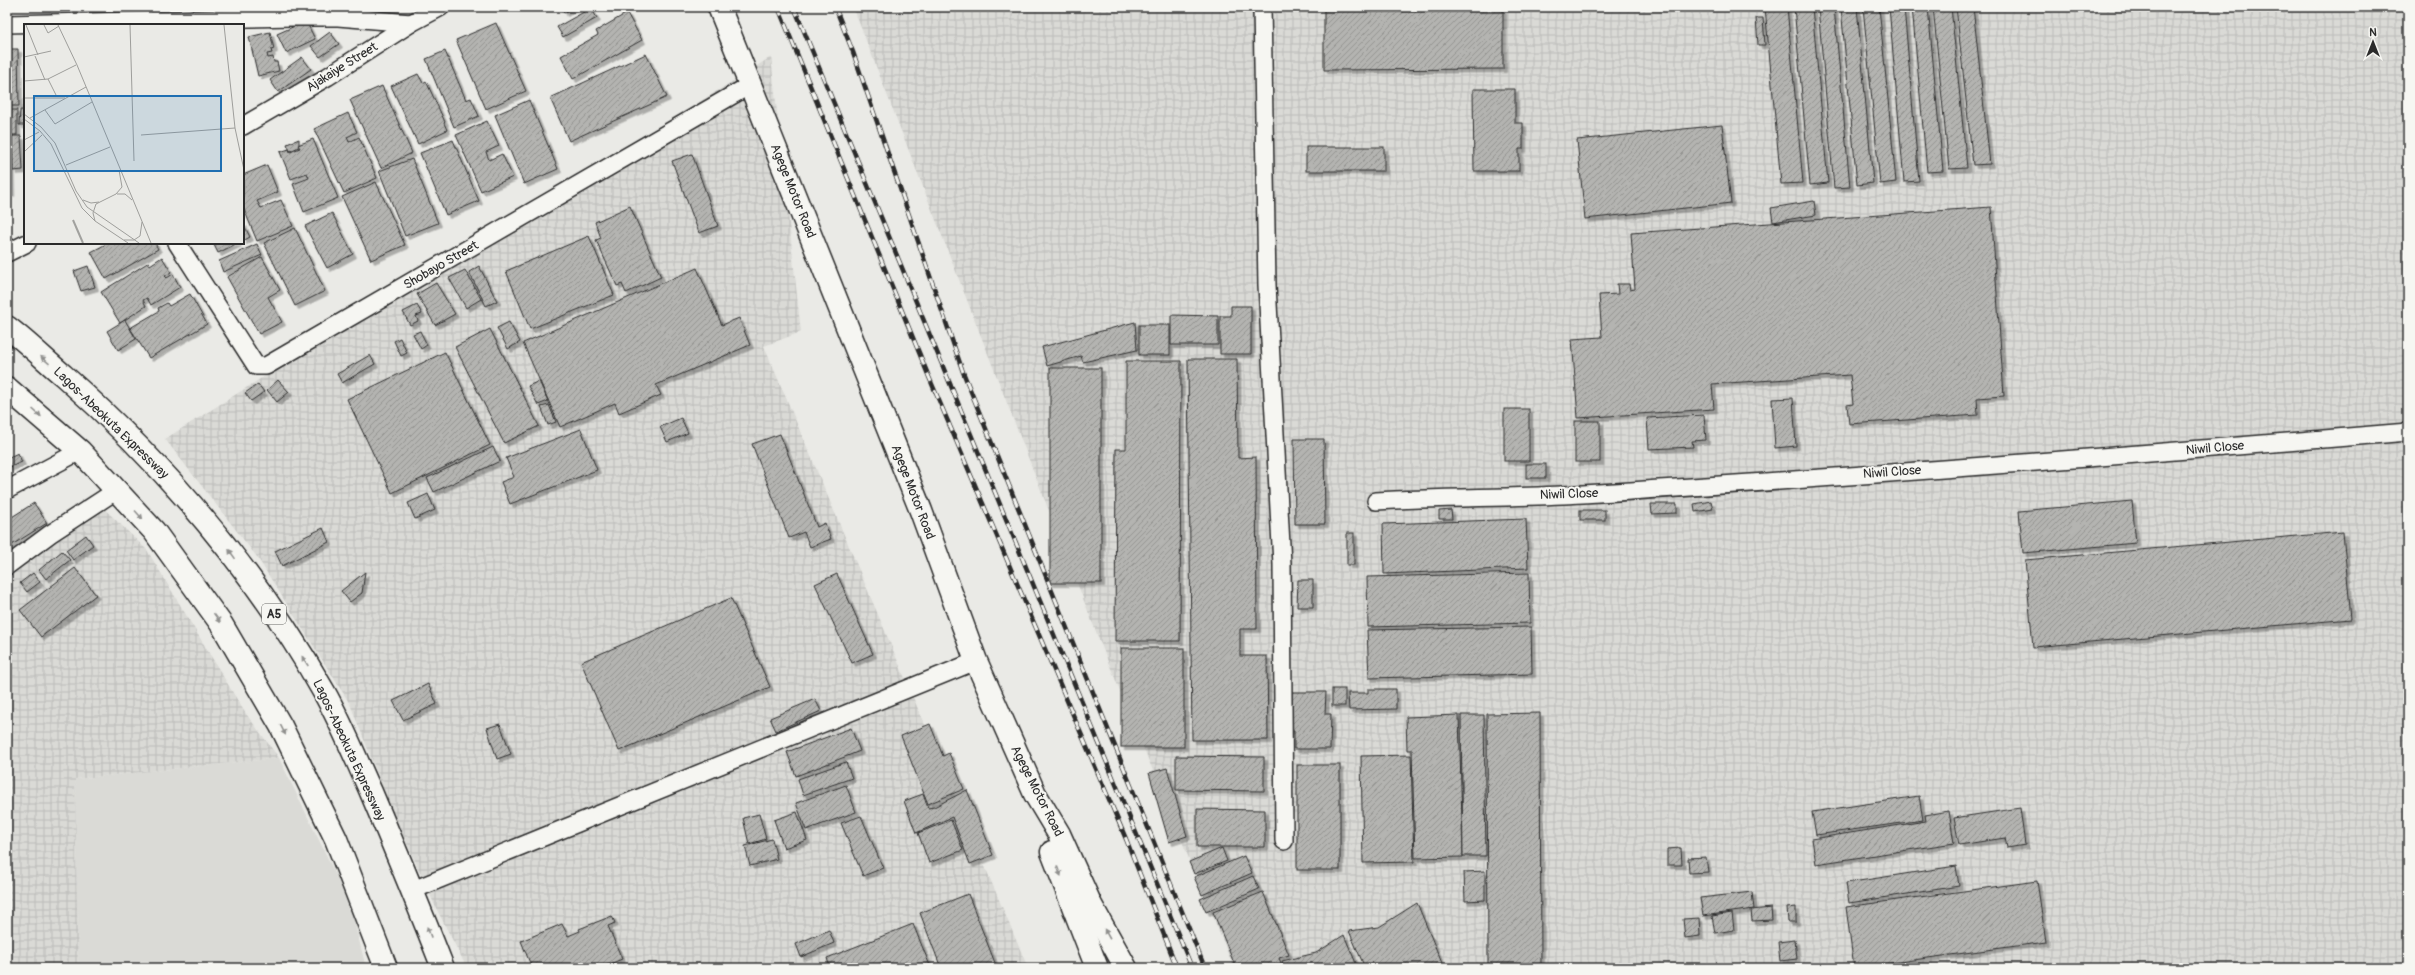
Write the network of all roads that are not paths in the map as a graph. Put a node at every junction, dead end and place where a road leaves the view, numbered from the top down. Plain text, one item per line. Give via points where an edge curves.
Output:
1 (441, 7) edge
2 (719, 7) edge
3 (1262, 7) edge
4 (291, 12) edge
5 (7, 24) edge
6 (411, 24) junction
7 (750, 85) junction
8 (244, 125) edge
9 (25, 244) edge
10 (178, 244) edge
11 (7, 253) edge
12 (7, 327) edge
13 (7, 388) edge
14 (2408, 432) edge
15 (80, 450) junction
16 (7, 490) edge
17 (117, 490) junction
18 (1376, 501) dead end
19 (7, 566) edge
20 (976, 661) junction
21 (1035, 794) junction
22 (1284, 841) dead end
23 (413, 890) junction
24 (386, 968) edge
25 (442, 968) edge
26 (1097, 968) edge
27 (1126, 968) edge

1 - 6 street, Ajakaiye Street
2 - 7 main road, Agege Motor Road
3 - 22 street via 1267,285 1282,564
4 - 5 street
4 - 6 street
6 - 8 street, Ajakaiye Street
7 - 10 street, Shobayo Street via 266,366 256,366
7 - 20 main road, Agege Motor Road via 921,511
9 - 11 street
23 -> 12 main road, Lagos-Abeokuta Expressway / A5 via 325,693 274,613 217,532 144,452 87,397
13 -> 15 main road
14 - 18 street, Niwil Close via 1588,494
15 - 16 street
15 - 17 main road
17 - 19 street
17 -> 24 main road via 154,531 222,625 281,726 336,838
20 - 21 main road, Agege Motor Road
20 - 23 street
21 -> 26 main road via 1051,850
27 -> 21 main road, Agege Motor Road via 1091,905 1059,834
25 -> 23 main road, Lagos-Abeokuta Expressway / A5

